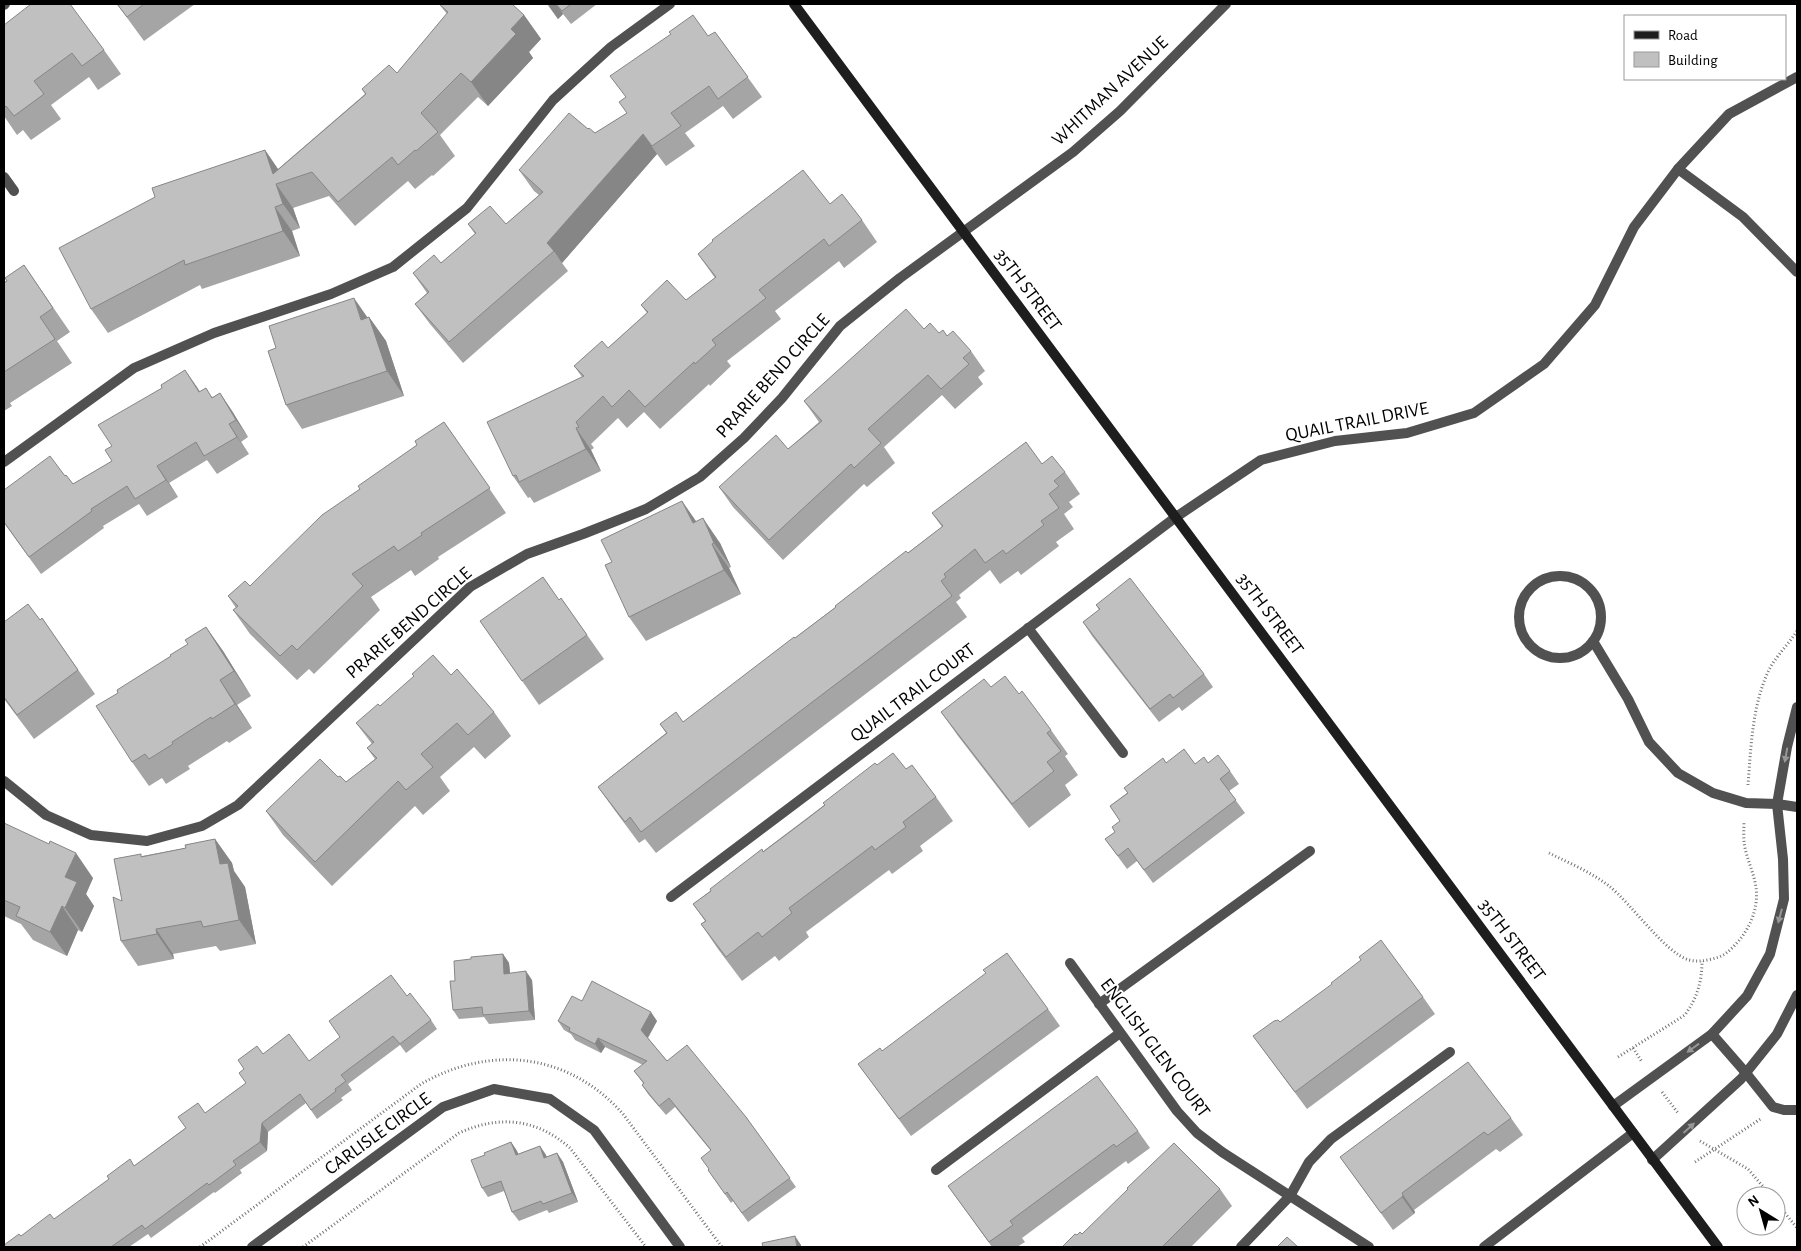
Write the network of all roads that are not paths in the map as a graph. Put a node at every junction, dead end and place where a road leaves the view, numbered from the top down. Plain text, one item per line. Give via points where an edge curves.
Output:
1 (670, 4) edge
2 (794, 4) edge
3 (1226, 4) edge
4 (1797, 77) edge
5 (1678, 170) junction
6 (4, 177) edge
7 (14, 191) dead end
8 (963, 231) junction
9 (1797, 272) edge
10 (4, 462) edge
11 (1176, 517) junction
12 (1028, 628) junction
13 (1593, 641) junction
14 (1797, 707) edge
15 (1123, 753) dead end
16 (4, 781) edge
17 (1777, 804) junction
18 (1797, 807) edge
19 (1310, 851) dead end
20 (671, 897) dead end
21 (1070, 963) dead end
22 (1797, 995) edge
23 (1099, 1004) junction
24 (1120, 1032) junction
25 (1712, 1034) junction
26 (1450, 1052) dead end
27 (1746, 1073) junction
28 (1613, 1106) junction
29 (1797, 1110) edge
30 (1633, 1133) junction
31 (1652, 1160) junction
32 (936, 1170) dead end
33 (1290, 1196) junction
34 (252, 1247) edge
35 (680, 1247) edge
36 (1241, 1247) edge
37 (1369, 1247) edge
38 (1484, 1247) edge
39 (1718, 1247) edge

1 - 10 street via 611,47 553,100 467,208 393,266 331,294 214,332 134,368
2 - 8 street, 35TH STREET
3 - 8 street, WHITMAN AVENUE via 1120,111 1072,152
4 - 5 street, QUAIL TRAIL DRIVE via 1729,114
5 - 9 street via 1743,217
5 - 11 street, QUAIL TRAIL DRIVE via 1634,227 1595,304 1544,364 1474,413 1407,433 1335,441 1261,460
6 - 7 street
8 - 11 street, 35TH STREET
8 - 16 street, PRARIE BEND CIRCLE via 840,326 782,398 700,477 646,509 528,554 470,587 238,805 202,826 147,840 91,835 46,815
11 - 12 street, QUAIL TRAIL COURT
11 - 28 street, 35TH STREET
12 - 15 street
12 - 20 street, QUAIL TRAIL COURT
13 - 13 street via 1572,656 1546,656 1525,639 1519,620 1522,600 1530,589 1554,576 1568,576 1581,582 1591,590 1601,615
13 - 17 street via 1649,742 1678,773 1713,793 1746,803
14 -> 17 street
17 - 18 street
17 -> 25 street via 1784,899 1770,954 1747,996
19 - 23 street
21 - 23 street, ENGLISH GLEN COURT
22 - 27 street via 1777,1034
23 - 24 street, ENGLISH GLEN COURT
24 - 32 street
24 - 33 street, ENGLISH GLEN COURT via 1177,1111 1197,1132
25 - 27 street
25 -> 28 street
26 - 33 street via 1331,1139 1309,1162
27 - 29 street via 1773,1107
31 -> 27 street
28 - 30 street, 35TH STREET
30 - 31 street, 35TH STREET
30 - 38 street
31 - 39 street, 35TH STREET
33 - 36 street
33 - 37 street, ENGLISH GLEN COURT
34 - 35 street, CARLISLE CIRCLE via 443,1107 494,1089 550,1100 594,1130

